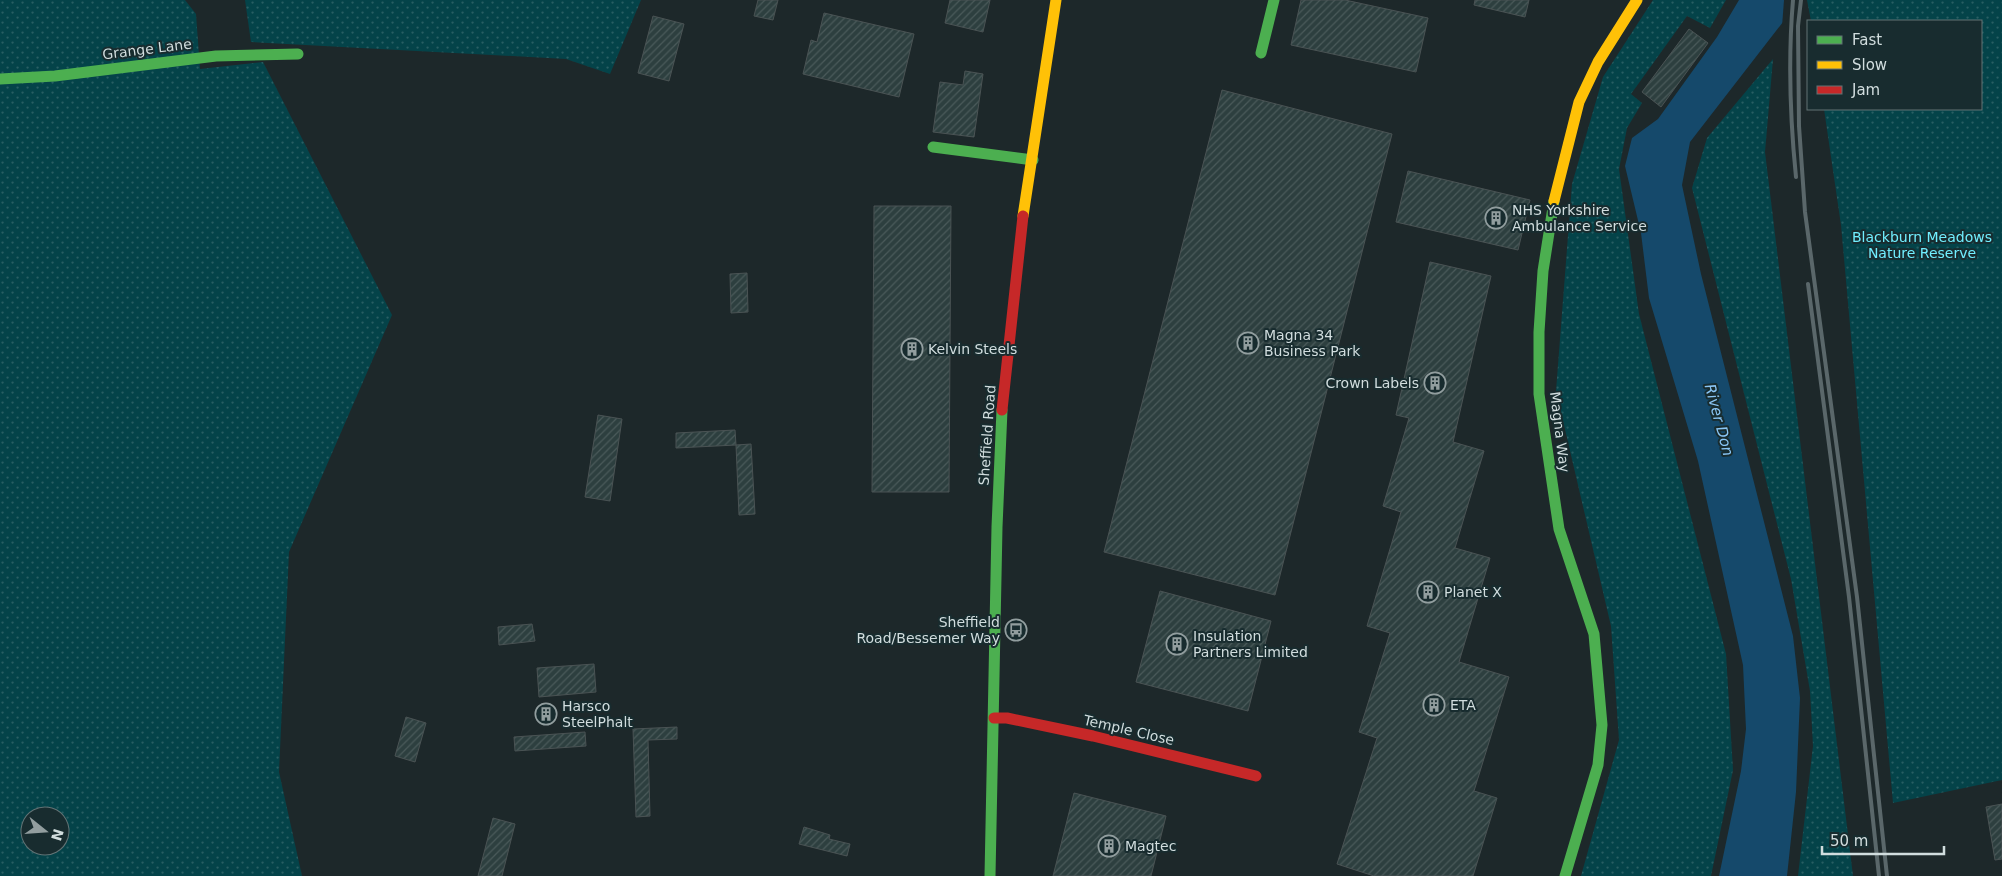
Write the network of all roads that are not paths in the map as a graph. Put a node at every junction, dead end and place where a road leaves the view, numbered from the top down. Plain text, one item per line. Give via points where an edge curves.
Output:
1 (1056, 0) edge
2 (1274, 0) edge
3 (1637, 0) edge
4 (1261, 53) dead end
5 (298, 54) dead end
6 (0, 79) edge
7 (933, 147) dead end
8 (1033, 160) junction
9 (994, 718) junction
10 (1256, 776) dead end
11 (990, 876) edge
12 (1565, 876) edge

1 - 8 street, Sheffield Road
2 - 4 street
3 - 12 street, Magna Way via 1598,62 1579,102 1550,216 1543,271 1539,394 1559,529 1594,634 1602,724 1598,765
5 - 6 street, Grange Lane via 216,56 55,76
7 - 8 street
8 - 9 street, Sheffield Road via 1020,233 1002,415
9 - 10 street, Temple Close via 1093,736
9 - 11 street, Sheffield Road

